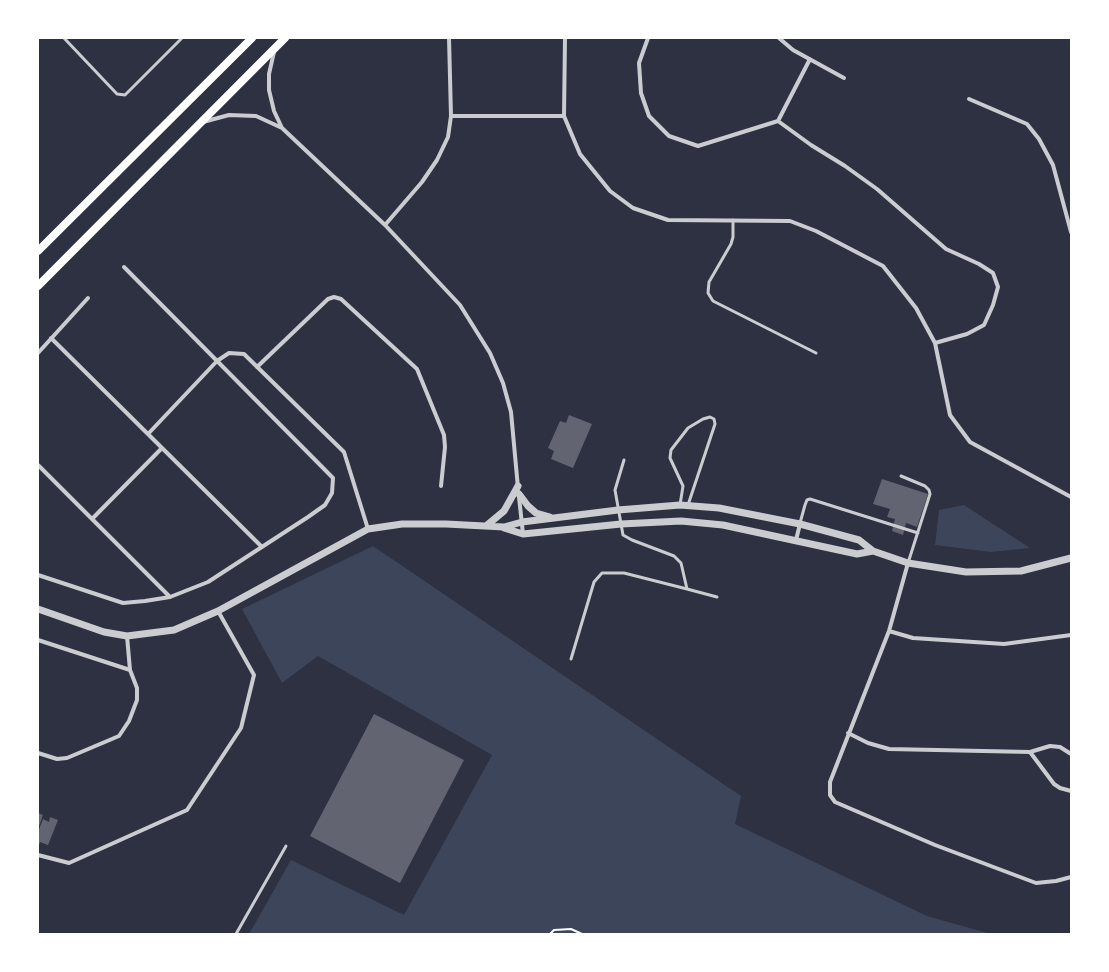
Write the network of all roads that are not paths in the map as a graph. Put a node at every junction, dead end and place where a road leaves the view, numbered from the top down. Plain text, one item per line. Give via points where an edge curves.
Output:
1 (64, 38) edge
2 (182, 38) edge
3 (252, 38) edge
4 (286, 38) edge
5 (449, 38) edge
6 (565, 38) edge
7 (648, 38) edge
8 (779, 38) edge
9 (275, 49) junction
10 (810, 59) junction
11 (844, 78) dead end
12 (969, 100) dead end
13 (451, 116) junction
14 (564, 116) junction
15 (778, 121) junction
16 (201, 123) junction
17 (282, 128) junction
18 (732, 220) junction
19 (385, 225) junction
20 (1071, 232) edge
21 (38, 251) edge
22 (124, 267) dead end
23 (38, 286) edge
24 (88, 298) dead end
25 (51, 338) junction
26 (935, 343) junction
27 (38, 353) edge
28 (816, 353) dead end
29 (217, 361) junction
30 (257, 367) junction
31 (148, 434) junction
32 (162, 448) junction
33 (624, 460) dead end
34 (38, 465) edge
35 (901, 476) dead end
36 (441, 486) dead end
37 (518, 486) junction
38 (519, 494) junction
39 (1071, 497) edge
40 (680, 505) junction
41 (688, 506) junction
42 (618, 510) junction
43 (552, 518) junction
44 (92, 519) junction
45 (522, 522) junction
46 (621, 524) junction
47 (800, 524) junction
48 (486, 526) junction
49 (504, 527) junction
50 (368, 529) junction
51 (918, 533) junction
52 (523, 534) junction
53 (796, 540) junction
54 (262, 547) junction
55 (873, 551) junction
56 (1071, 558) edge
57 (908, 563) junction
58 (38, 574) edge
59 (687, 589) junction
60 (170, 597) junction
61 (717, 597) dead end
62 (38, 609) edge
63 (218, 611) junction
64 (889, 632) junction
65 (1071, 635) edge
66 (127, 636) junction
67 (38, 640) edge
68 (571, 660) dead end
69 (130, 670) junction
70 (848, 733) junction
71 (1030, 752) junction
72 (38, 753) edge
73 (1071, 754) edge
74 (1071, 791) edge
75 (286, 846) dead end
76 (38, 855) edge
77 (1071, 877) edge
78 (236, 934) edge

1 - 2 lane via 117,94 125,95
3 - 21 main road
4 - 9 main road
5 - 13 street
6 - 14 street
7 - 15 street via 639,63 642,93 649,116 669,136 698,146
8 - 10 street via 793,50
9 - 16 main road
9 - 17 street via 269,74 269,90 274,111
10 - 11 street
10 - 15 street
12 - 20 street via 1027,124 1039,139 1053,165
13 - 14 street
13 - 19 street via 448,136 437,160 422,182
14 - 18 street via 580,154 610,191 634,208 668,220
15 - 26 street via 877,189 946,249 980,264 993,273 998,287 984,325 967,334
16 - 17 street via 242,114 256,116
16 - 23 main road
17 - 19 street
18 - 26 street via 790,222 816,230 883,266 916,308
18 - 28 lane via 731,244 709,282 708,292 712,301
19 - 37 street via 460,305 490,353 503,383 511,412
22 - 29 street
24 - 25 street
25 - 27 street
25 - 31 street
26 - 39 street via 950,415 970,442
29 - 30 street via 229,353 244,354
29 - 31 street
29 - 54 street via 334,478 332,493 325,505
30 - 36 street via 328,299 341,299 417,369 444,435
30 - 50 street via 344,452
31 - 32 street
32 - 44 street
32 - 54 street
33 - 42 lane via 615,490
34 - 44 street
35 - 51 lane via 929,490
37 - 38 street
37 - 48 street via 504,510
38 - 43 street via 536,512
38 - 45 street
40 - 41 street
40 - 41 lane via 683,486 670,458 671,450 688,428 710,417 714,419 715,424
40 - 42 street
41 - 47 street via 719,508
42 - 43 street
42 - 46 lane
43 - 45 street
44 - 60 street
45 - 49 street
45 - 52 street
46 - 52 street
46 - 53 street via 681,521 723,525
46 - 59 lane via 623,535 674,556 681,563
47 - 51 lane via 807,500 810,499
47 - 53 street
47 - 55 street via 859,540
48 - 49 street
48 - 50 street via 402,524
49 - 52 street
50 - 63 street
51 - 57 lane
53 - 55 street via 857,554
54 - 60 street via 208,582
55 - 57 street
56 - 57 street via 1021,572 966,572
57 - 64 street
58 - 60 street via 123,603
59 - 61 lane
59 - 68 lane via 624,573 602,573 594,582
62 - 66 street via 104,632
63 - 66 street via 174,630
63 - 76 street via 254,675 241,728 187,810 69,863
64 - 65 street via 914,638 1004,644
64 - 70 street
66 - 69 street
67 - 69 street
69 - 72 street via 137,688 137,700 129,721 119,736 67,758 57,759
70 - 71 street via 868,743 889,749
70 - 77 street via 830,782 830,794 835,802 936,845 1036,883
71 - 73 street via 1050,746 1060,747
71 - 74 street via 1054,784
75 - 78 lane

